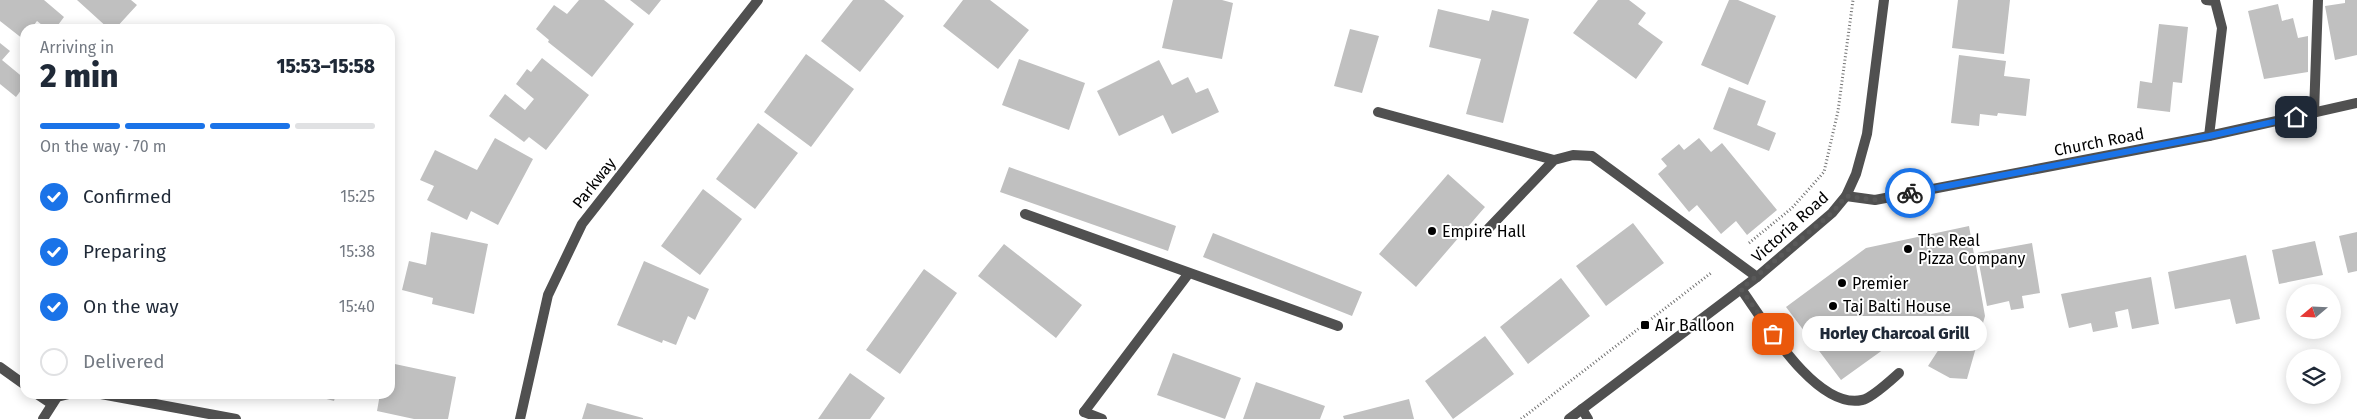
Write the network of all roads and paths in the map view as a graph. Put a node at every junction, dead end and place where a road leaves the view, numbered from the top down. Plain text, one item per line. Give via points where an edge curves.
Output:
1 (758, 0) edge
2 (1884, 0) edge
3 (2206, 0) edge
4 (2318, 0) edge
5 (2357, 103) edge
6 (1378, 112) dead end
7 (2314, 113) junction
8 (2209, 136) junction
9 (1554, 160) junction
10 (1846, 196) junction
11 (1026, 214) dead end
12 (1488, 229) dead end
13 (1188, 273) junction
14 (1757, 277) junction
15 (1741, 289) junction
16 (1338, 326) dead end
17 (0, 367) edge
18 (1899, 373) dead end
19 (20, 381) edge
20 (44, 399) edge
21 (56, 399) edge
22 (128, 399) edge
23 (52, 404) junction
24 (1582, 409) junction
25 (43, 419) edge
26 (236, 419) edge
27 (520, 419) edge
28 (1102, 419) edge
29 (1569, 419) edge
30 (1588, 419) edge

1 - 27 street, Parkway via 582,224 548,295
2 - 10 street, Victoria Road via 1867,134
3 - 8 street via 2215,1 2222,28
4 - 7 street
5 - 7 street, Church Road
6 - 9 street
7 - 8 street, Church Road
8 - 10 street, Church Road via 1874,200
9 - 12 street
9 - 14 street via 1574,155 1601,160
10 - 14 street, Victoria Road via 1832,213
11 - 13 street
13 - 16 street
13 - 28 street via 1084,412
14 - 15 street, Victoria Road
15 - 18 street via 1798,366 1819,388 1849,401 1864,400
15 - 24 street, Victoria Road
17 - 19 street
20 - 23 street
21 - 23 street
22 - 26 street
23 - 25 street
24 - 29 street, Victoria Road
24 - 30 street

